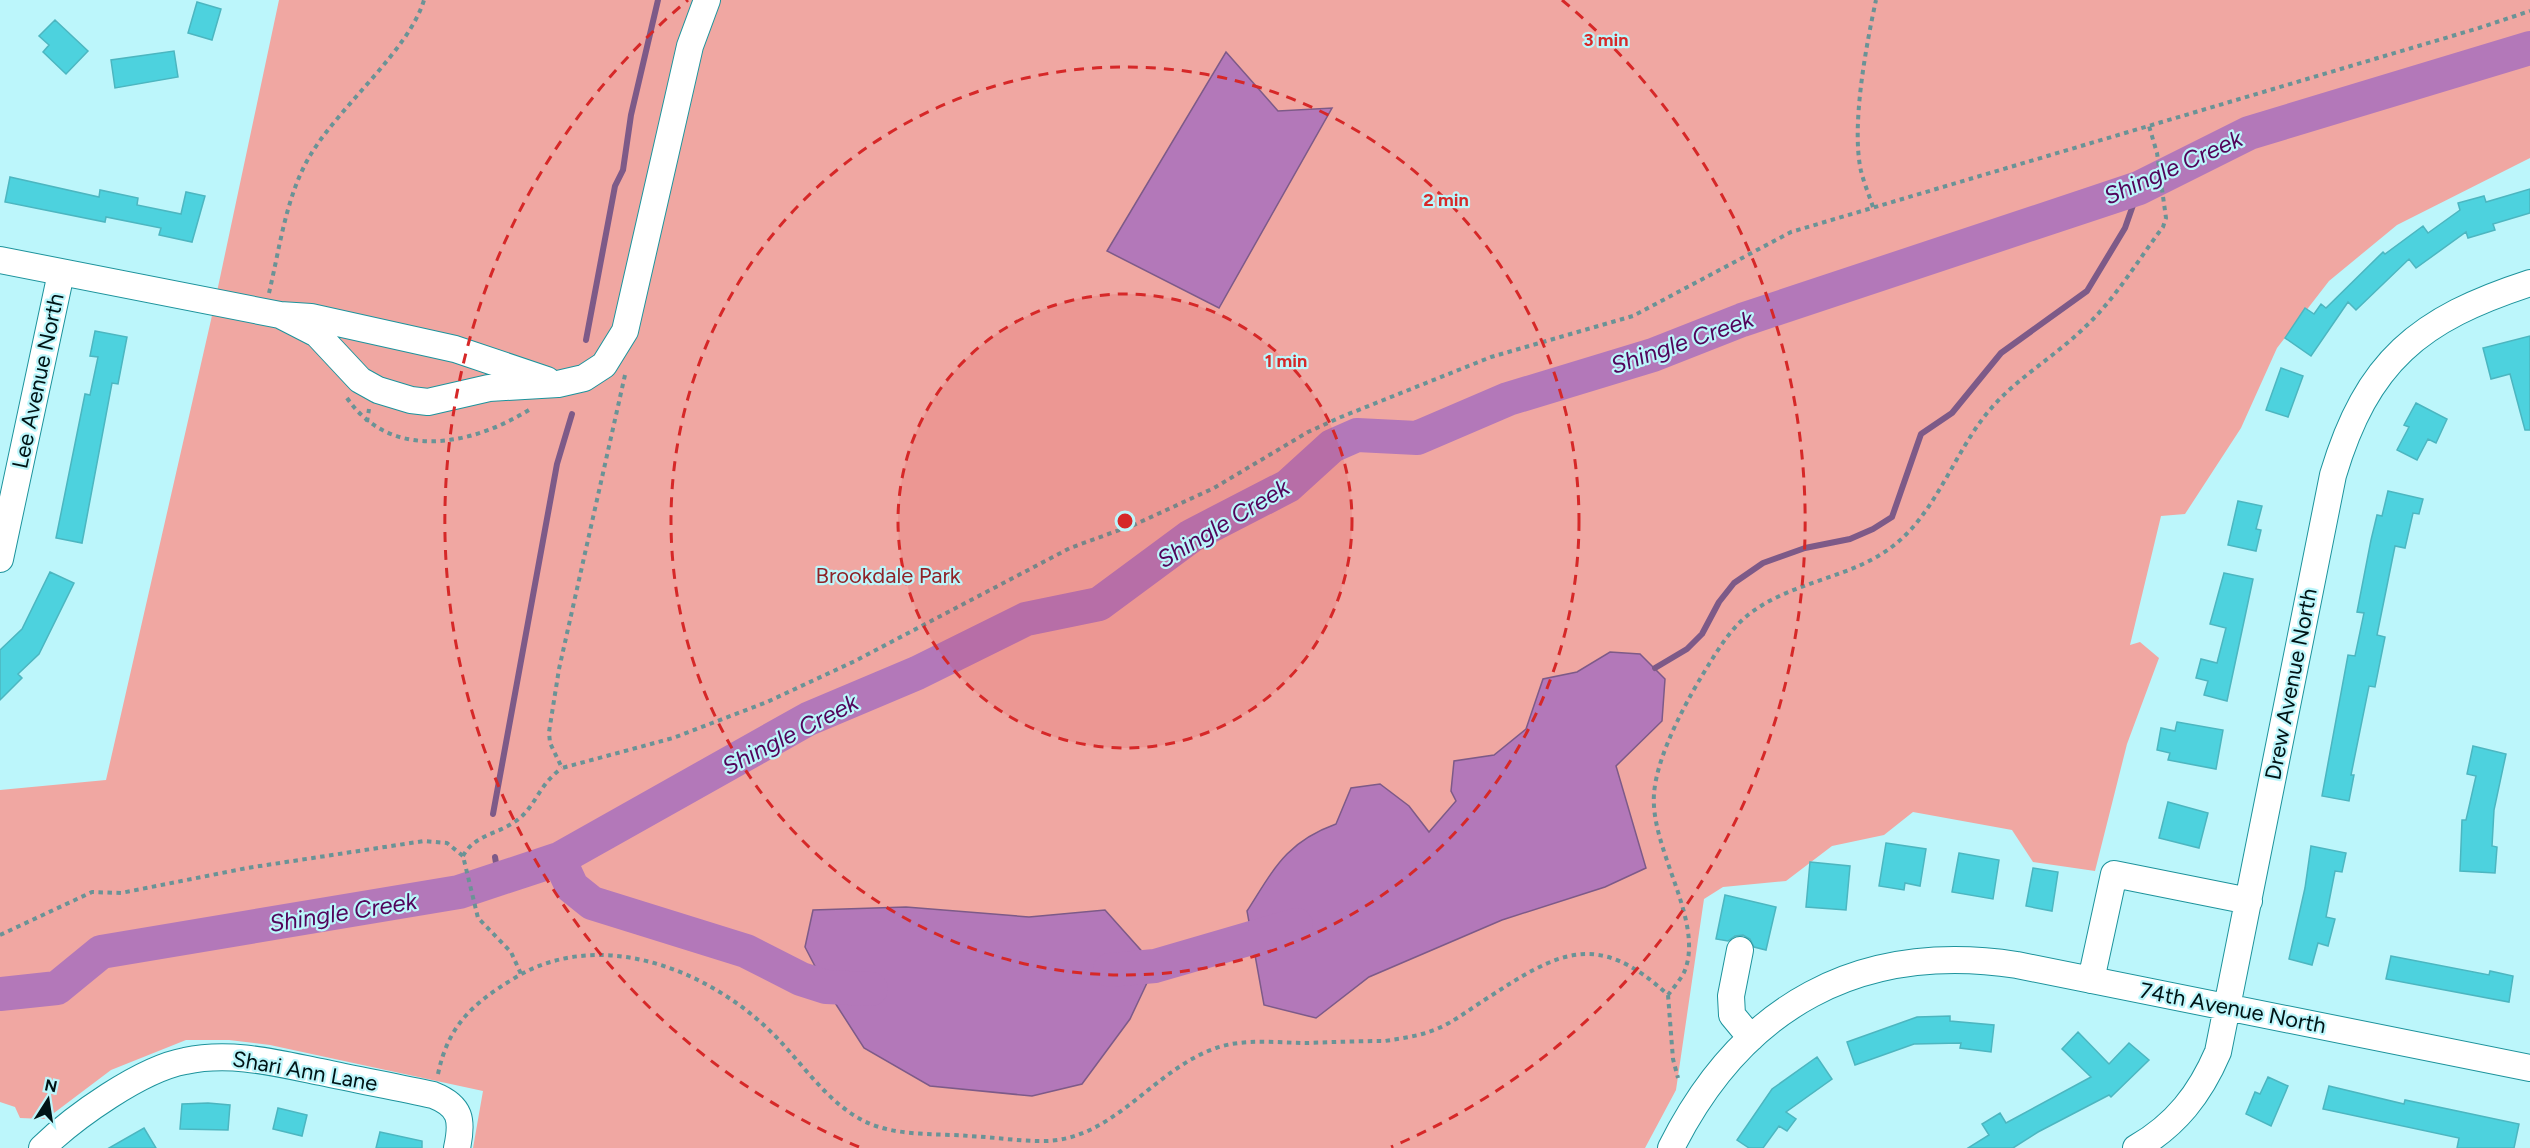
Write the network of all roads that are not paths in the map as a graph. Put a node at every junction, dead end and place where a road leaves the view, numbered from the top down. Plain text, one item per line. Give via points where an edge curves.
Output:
1 (707, 0) edge
2 (0, 260) edge
3 (61, 273) junction
4 (2530, 283) edge
5 (274, 308) junction
6 (361, 328) junction
7 (470, 353) junction
8 (345, 362) junction
9 (558, 384) junction
10 (473, 392) junction
11 (0, 559) edge
12 (2249, 901) junction
13 (1740, 950) dead end
14 (2091, 980) junction
15 (2228, 1008) junction
16 (1750, 1038) junction
17 (2530, 1068) edge
18 (42, 1148) edge
19 (457, 1148) edge
20 (1671, 1148) edge
21 (2136, 1148) edge

1 - 9 street via 690,46 625,331 615,350 594,373
2 - 3 street
3 - 5 street
3 - 11 street, Lee Avenue North
4 - 12 street, Drew Avenue North via 2452,313 2418,335 2388,364 2363,397 2345,434 2329,496
5 - 6 street
5 - 8 street via 317,334
6 - 7 street
6 - 8 street via 346,343
7 - 9 street
7 - 10 street via 481,373
8 - 10 street via 360,380 411,400 428,402
9 - 10 street
12 - 14 street via 2114,874
12 - 15 street, Drew Avenue North
13 - 16 street via 1731,996 1732,1015
14 - 15 street, 74th Avenue North
14 - 16 street, 74th Avenue North via 1981,959 1934,958 1889,965 1841,980 1798,1002
15 - 17 street, 74th Avenue North
15 - 21 street, Drew Avenue North via 2218,1052 2193,1100 2171,1124
16 - 20 street, 74th Avenue North via 1709,1083
18 - 19 street, Shari Ann Lane via 118,1090 149,1072 184,1061 220,1056 256,1059 441,1098 459,1113

